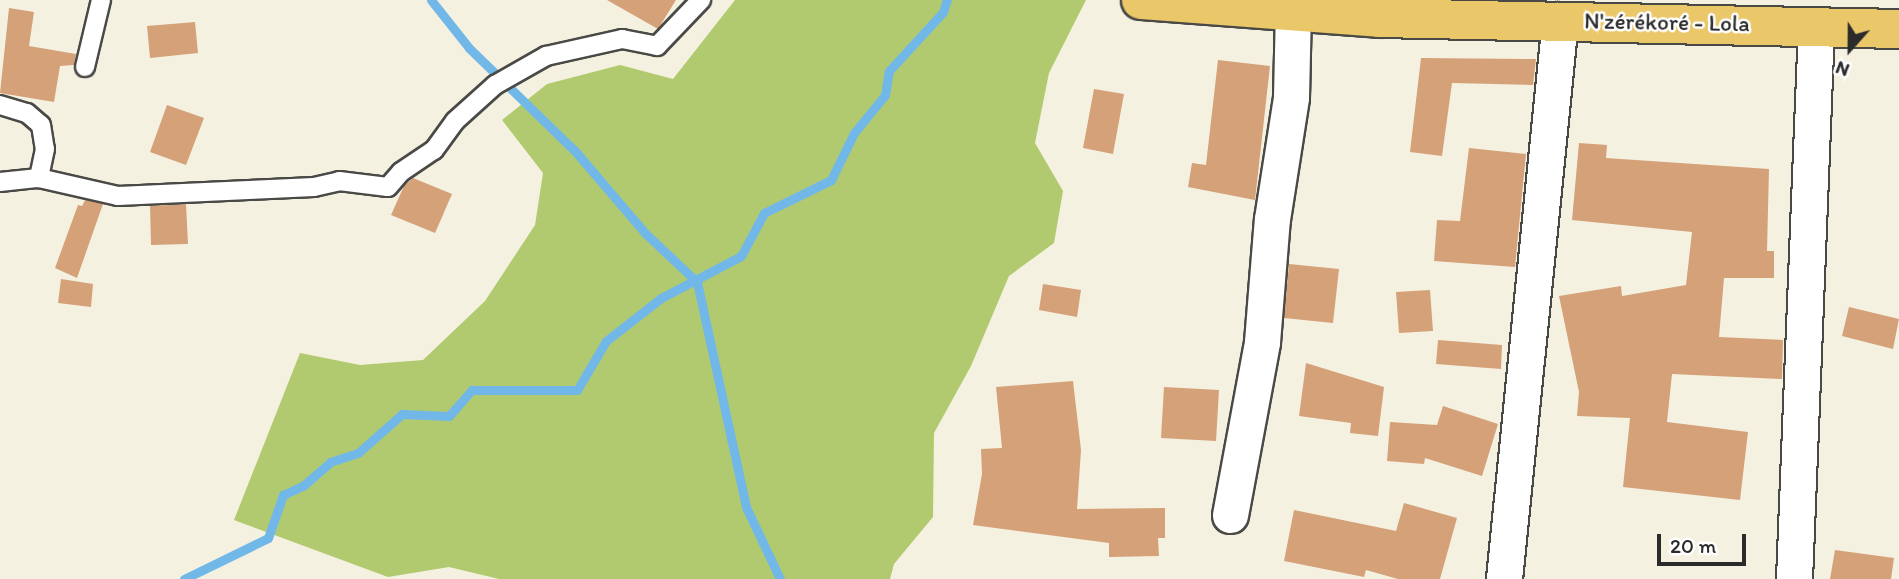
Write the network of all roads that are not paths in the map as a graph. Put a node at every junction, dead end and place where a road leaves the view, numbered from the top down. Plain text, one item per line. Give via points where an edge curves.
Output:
1 (101, 0) edge
2 (701, 0) edge
3 (1141, 0) edge
4 (1464, 8) edge
5 (1293, 12) junction
6 (1560, 20) junction
7 (1816, 26) junction
8 (1899, 29) edge
9 (85, 68) dead end
10 (0, 105) edge
11 (38, 178) junction
12 (0, 182) edge
13 (1230, 515) dead end
14 (1504, 579) edge
15 (1794, 579) edge

1 - 9 lane
2 - 11 lane via 657,46 622,39 546,56 495,85 455,121 434,150 401,172 388,187 339,181 314,187 118,197
3 - 5 highway, N'zérékoré - Lola
4 - 5 highway, N'zérékoré - Lola via 1379,18
4 - 6 highway, N'zérékoré - Lola
5 - 13 street via 1291,97 1272,219 1262,342
6 - 7 highway, N'zérékoré - Lola
6 - 14 street
7 - 8 highway, N'zérékoré - Lola
7 - 15 street
10 - 11 lane via 26,113 41,125 45,149
11 - 12 lane

